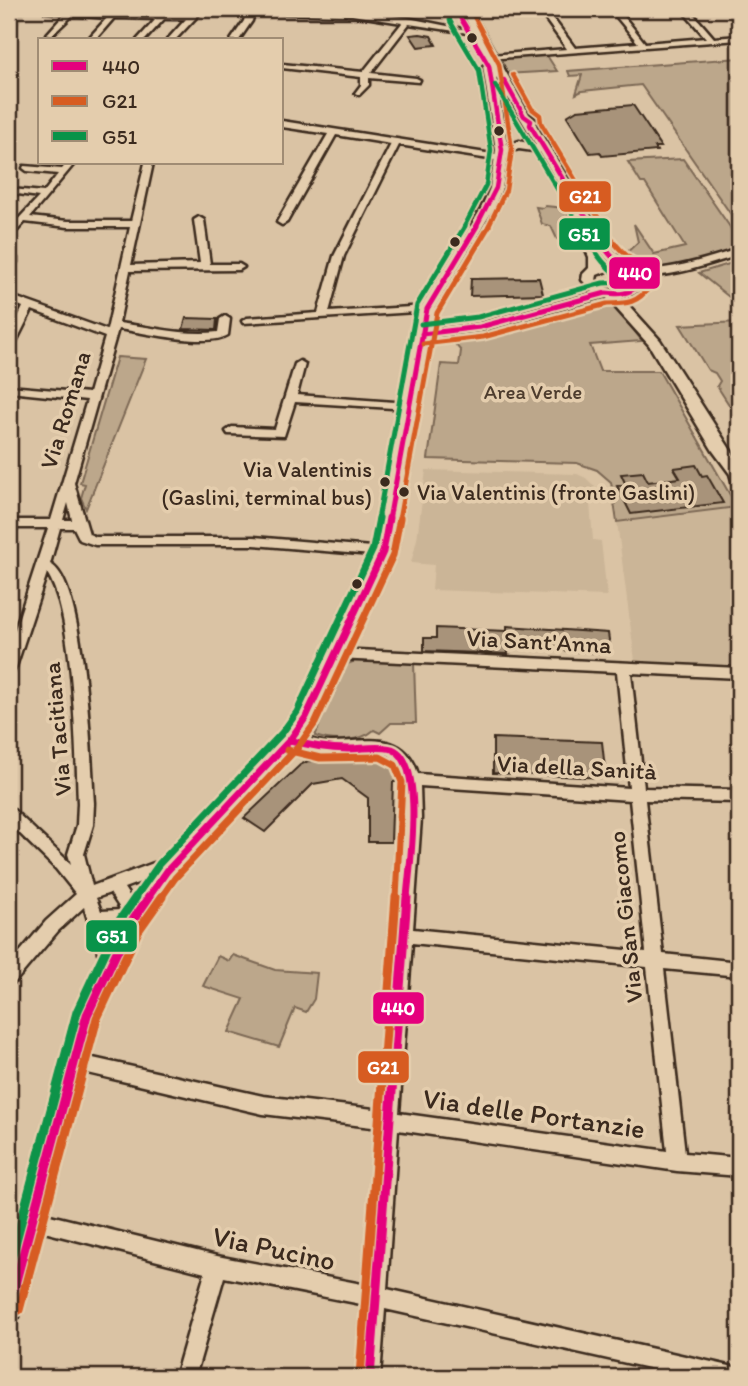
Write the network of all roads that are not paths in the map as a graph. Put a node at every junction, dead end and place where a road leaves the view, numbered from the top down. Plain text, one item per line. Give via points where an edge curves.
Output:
1 (120, 9) edge
2 (200, 9) edge
3 (459, 9) edge
4 (466, 9) edge
5 (542, 9) edge
6 (614, 9) edge
7 (685, 9) edge
8 (48, 10) edge
9 (251, 10) edge
10 (333, 10) edge
11 (71, 12) junction
12 (112, 16) junction
13 (125, 17) junction
14 (162, 17) junction
15 (191, 17) junction
16 (408, 20) junction
17 (468, 31) junction
18 (51, 33) dead end
19 (93, 38) edge
20 (143, 38) edge
21 (174, 38) edge
22 (236, 38) edge
23 (739, 38) edge
24 (712, 40) junction
25 (643, 45) junction
26 (572, 50) junction
27 (492, 63) junction
28 (284, 66) edge
29 (365, 75) junction
30 (416, 80) dead end
31 (359, 93) dead end
32 (523, 122) junction
33 (284, 124) edge
34 (499, 126) junction
35 (332, 133) junction
36 (396, 143) junction
37 (537, 149) junction
38 (502, 154) junction
39 (70, 164) edge
40 (149, 164) edge
41 (27, 168) dead end
42 (64, 172) junction
43 (14, 191) dead end
44 (46, 195) junction
45 (22, 219) junction
46 (199, 219) dead end
47 (282, 222) dead end
48 (137, 224) junction
49 (9, 234) edge
50 (739, 252) edge
51 (198, 267) junction
52 (239, 267) dead end
53 (127, 268) junction
54 (682, 268) junction
55 (626, 269) junction
56 (593, 275) junction
57 (637, 287) junction
58 (609, 293) junction
59 (9, 298) edge
60 (559, 305) junction
61 (29, 306) junction
62 (427, 309) junction
63 (323, 314) junction
64 (225, 318) dead end
65 (247, 321) dead end
66 (112, 330) junction
67 (422, 334) junction
68 (655, 344) junction
69 (9, 346) edge
70 (300, 364) dead end
71 (9, 389) edge
72 (93, 397) junction
73 (291, 398) junction
74 (409, 406) junction
75 (232, 431) dead end
76 (737, 471) edge
77 (68, 477) junction
78 (9, 524) edge
79 (55, 524) junction
80 (79, 524) junction
81 (383, 552) junction
82 (43, 566) junction
83 (336, 654) junction
84 (9, 665) edge
85 (623, 667) junction
86 (739, 673) edge
87 (290, 740) junction
88 (412, 780) junction
89 (636, 793) junction
90 (739, 796) edge
91 (9, 814) edge
92 (176, 862) junction
93 (113, 885) junction
94 (86, 895) junction
95 (135, 917) junction
96 (96, 918) junction
97 (403, 935) junction
98 (653, 961) junction
99 (108, 964) junction
100 (739, 969) edge
101 (9, 977) edge
102 (75, 1062) junction
103 (390, 1120) junction
104 (677, 1162) junction
105 (739, 1167) edge
106 (20, 1217) edge
107 (217, 1266) junction
108 (376, 1297) junction
109 (9, 1307) edge
110 (185, 1377) edge
111 (370, 1377) edge
112 (734, 1377) edge

1 - 13 street
2 - 15 street
3 - 17 main road
4 - 27 main road
5 - 26 street
6 - 25 street
7 - 24 street
8 - 11 street
9 - 10 street
9 - 22 street
10 - 16 street
11 - 12 street
11 - 18 street
12 - 13 street
12 - 19 street
13 - 14 street
14 - 15 street
14 - 20 street
15 - 21 street
16 - 17 street
16 - 29 street
17 - 27 main road
23 - 24 street
24 - 25 street
25 - 26 street
26 - 27 street
27 - 32 main road
27 - 34 main road
28 - 29 street
29 - 30 street
29 - 31 street
32 - 34 main road
32 - 37 main road
32 - 55 main road via 598,239
33 - 35 street
34 - 38 main road
35 - 36 street
35 - 47 street
36 - 38 street
36 - 63 street via 339,256
37 - 38 main road via 519,145
37 - 56 main road via 593,248 598,265
38 - 62 main road via 487,209
39 - 42 street
40 - 48 street, Via Romana
41 - 42 street
42 - 44 street
43 - 44 street
44 - 45 street
45 - 48 street
45 - 49 street
46 - 51 street via 205,264
48 - 53 street, Via Romana
50 - 54 street
51 - 52 street
51 - 53 street
53 - 66 street, Via Romana
54 - 55 street via 649,273
54 - 57 street
55 - 56 main road
55 - 57 main road via 638,276
56 - 58 main road via 596,289
56 - 60 street via 576,295
57 - 58 main road
57 - 68 main road
58 - 60 street
58 - 68 main road
59 - 61 street
60 - 67 street via 480,327
61 - 66 street
61 - 69 street
62 - 63 street
62 - 67 main road
63 - 65 street
64 - 66 street via 223,335 215,337
66 - 72 street, Via Romana
67 - 74 main road
68 - 76 main road
70 - 73 street
71 - 72 street
72 - 77 street, Via Romana
73 - 74 street
73 - 75 street via 280,433
74 - 81 main road
77 - 79 street, Via Romana
77 - 80 street
78 - 79 street
79 - 80 street
79 - 82 street, Via Romana
80 - 81 street via 84,537 95,541 254,541
81 - 83 main road
82 - 84 street, Via Romana
82 - 94 street, Via Tacitiana via 54,572 63,596 77,671 86,803 76,862
83 - 85 street, Via Sant'Anna
83 - 87 main road
85 - 86 street, Via Sant'Anna
85 - 89 street, Via San Giacomo
87 - 88 street via 321,748 382,746 404,758
87 - 92 main road
88 - 89 street, Via della Sanità
88 - 97 street
89 - 90 street, Via della Sanità
89 - 98 street, Via San Giacomo
91 - 94 street
92 - 93 street
92 - 95 main road
93 - 94 street
93 - 95 street
94 - 96 street
94 - 101 street via 52,926
95 - 96 street
95 - 99 main road
96 - 99 street
97 - 98 street
97 - 103 street
98 - 100 street
98 - 104 street, Via San Giacomo
99 - 102 main road via 87,1015
102 - 103 street, Via delle Portanzie via 263,1105
102 - 106 main road
103 - 104 street, Via delle Portanzie
103 - 108 street
104 - 105 street, Via delle Portanzie
106 - 107 street, Via Pucino
106 - 109 main road
107 - 108 street, Via Pucino
107 - 110 street
108 - 111 street
108 - 112 street, Via Pucino

